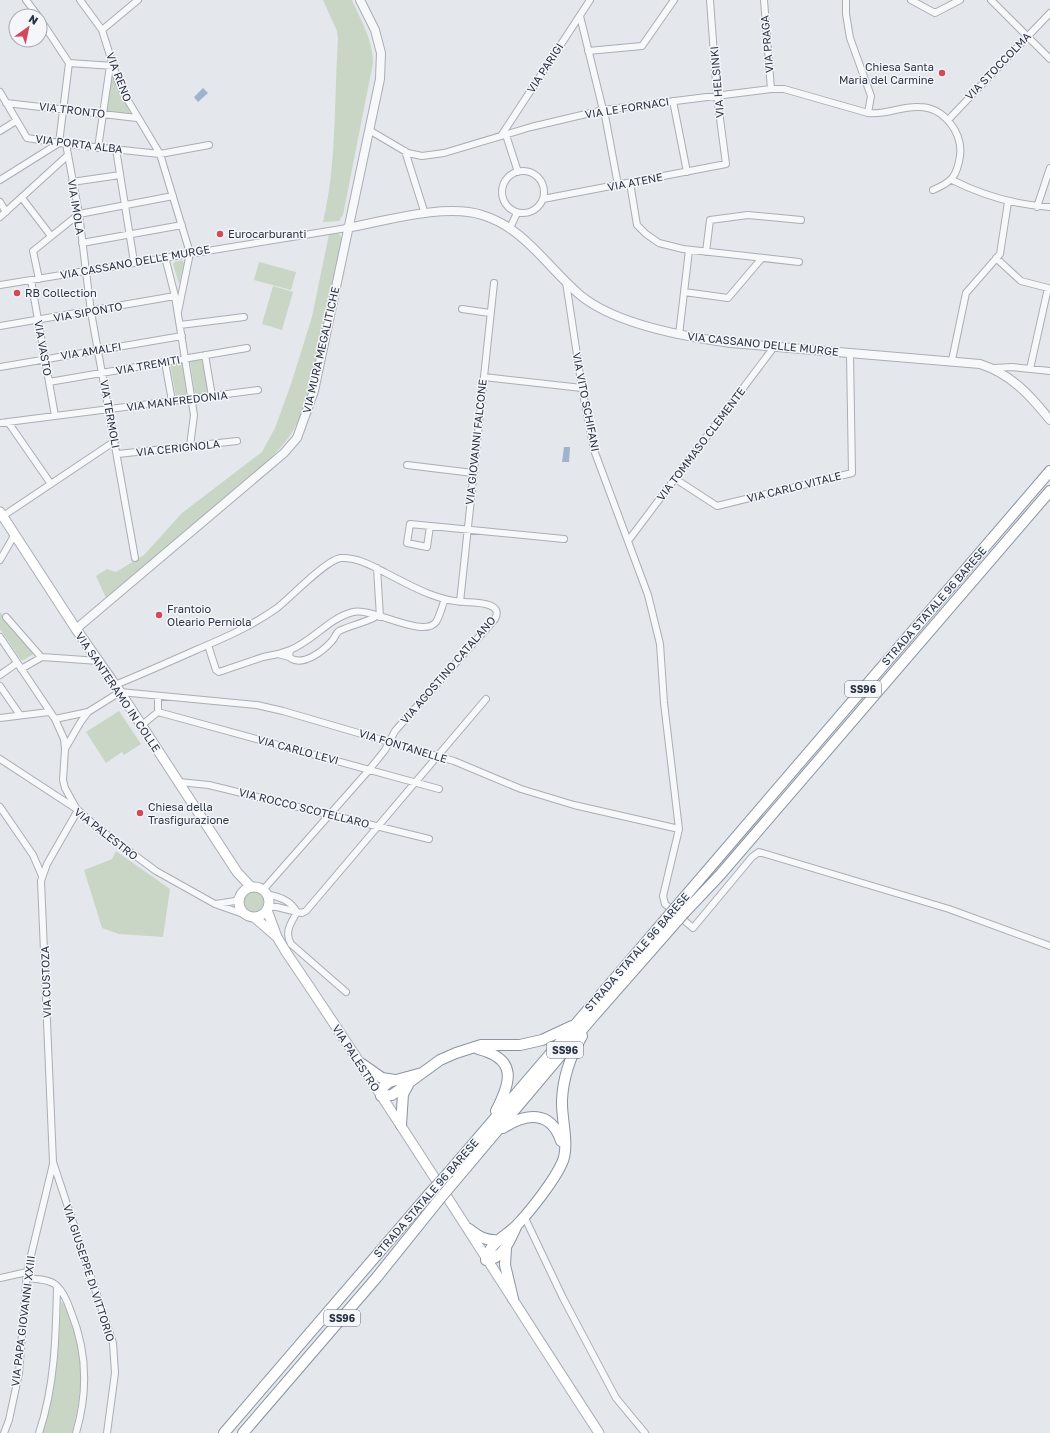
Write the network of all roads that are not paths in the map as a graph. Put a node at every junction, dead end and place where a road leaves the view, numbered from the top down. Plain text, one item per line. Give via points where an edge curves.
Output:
1 (80, 0) edge
2 (138, 0) edge
3 (360, 0) edge
4 (590, 0) edge
5 (674, 0) edge
6 (710, 0) edge
7 (764, 0) edge
8 (846, 0) edge
9 (911, 0) edge
10 (960, 0) edge
11 (992, 0) edge
12 (1050, 13) edge
13 (580, 16) junction
14 (102, 30) junction
15 (48, 31) edge
16 (1027, 36) junction
17 (588, 51) junction
18 (1050, 58) edge
19 (69, 63) junction
20 (112, 66) junction
21 (771, 89) junction
22 (0, 92) edge
23 (717, 96) junction
24 (673, 101) junction
25 (6, 103) junction
26 (63, 109) junction
27 (604, 110) junction
28 (868, 113) junction
29 (104, 114) junction
30 (137, 118) junction
31 (948, 120) junction
32 (16, 121) junction
33 (369, 130) junction
34 (0, 131) edge
35 (503, 135) junction
36 (62, 144) junction
37 (209, 145) dead end
38 (98, 148) junction
39 (116, 149) junction
40 (405, 151) junction
41 (160, 154) junction
42 (67, 156) junction
43 (726, 164) joint
44 (1050, 168) edge
45 (518, 172) junction
46 (687, 172) junction
47 (120, 175) junction
48 (0, 180) edge
49 (952, 180) junction
50 (72, 182) junction
51 (630, 183) junction
52 (618, 185) junction
53 (933, 190) dead end
54 (173, 196) junction
55 (22, 198) junction
56 (543, 199) junction
57 (0, 202) edge
58 (1008, 202) junction
59 (125, 205) junction
60 (1037, 206) junction
61 (1050, 207) edge
62 (6, 212) junction
63 (517, 213) junction
64 (79, 214) junction
65 (425, 214) junction
66 (0, 217) edge
67 (801, 220) dead end
68 (182, 225) junction
69 (347, 228) junction
70 (510, 228) junction
71 (130, 234) junction
72 (51, 236) junction
73 (82, 243) junction
74 (689, 250) junction
75 (706, 252) junction
76 (190, 253) junction
77 (165, 257) junction
78 (762, 258) junction
79 (996, 258) junction
80 (134, 262) junction
81 (799, 262) dead end
82 (86, 270) junction
83 (39, 278) junction
84 (31, 280) junction
85 (566, 281) junction
86 (494, 282) dead end
87 (0, 285) edge
88 (684, 292) junction
89 (175, 296) junction
90 (462, 309) dead end
91 (91, 312) junction
92 (178, 312) junction
93 (490, 313) junction
94 (244, 317) dead end
95 (39, 320) junction
96 (180, 325) junction
97 (0, 326) edge
98 (679, 335) junction
99 (182, 336) junction
100 (774, 347) junction
101 (247, 348) dead end
102 (98, 350) junction
103 (850, 354) junction
104 (206, 355) junction
105 (45, 358) junction
106 (186, 358) junction
107 (952, 360) junction
108 (166, 362) junction
109 (0, 367) edge
110 (994, 368) junction
111 (1030, 369) junction
112 (1050, 371) edge
113 (103, 373) junction
114 (484, 376) junction
115 (49, 382) junction
116 (582, 388) junction
117 (258, 390) dead end
118 (212, 396) junction
119 (191, 399) junction
120 (172, 401) junction
121 (110, 409) junction
122 (55, 416) junction
123 (1050, 420) edge
124 (8, 422) junction
125 (0, 423) edge
126 (115, 441) junction
127 (237, 441) dead end
128 (190, 446) junction
129 (118, 454) junction
130 (408, 466) dead end
131 (1050, 471) edge
132 (473, 473) junction
133 (674, 478) junction
134 (51, 484) junction
135 (1050, 491) edge
136 (2, 514) edge
137 (430, 526) junction
138 (467, 530) junction
139 (15, 534) junction
140 (564, 539) dead end
141 (628, 542) junction
142 (135, 558) dead end
143 (0, 560) edge
144 (377, 568) junction
145 (445, 599) junction
146 (460, 602) junction
147 (379, 616) junction
148 (6, 617) dead end
149 (76, 629) junction
150 (0, 638) edge
151 (208, 645) junction
152 (290, 650) junction
153 (278, 654) junction
154 (41, 657) junction
155 (289, 657) junction
156 (99, 661) junction
157 (17, 663) junction
158 (21, 669) junction
159 (0, 675) edge
160 (0, 686) edge
161 (118, 688) junction
162 (158, 696) junction
163 (486, 699) dead end
164 (49, 712) junction
165 (88, 712) junction
166 (158, 712) junction
167 (20, 715) junction
168 (0, 718) edge
169 (55, 719) junction
170 (142, 725) junction
171 (390, 742) junction
172 (66, 749) junction
173 (436, 756) junction
174 (0, 759) edge
175 (369, 770) junction
176 (179, 782) junction
177 (414, 782) junction
178 (439, 790) dead end
179 (0, 808) edge
180 (78, 810) junction
181 (331, 814) junction
182 (379, 826) junction
183 (679, 829) junction
184 (429, 839) dead end
185 (237, 872) junction
186 (42, 876) junction
187 (251, 887) junction
188 (265, 892) junction
189 (241, 895) junction
190 (215, 904) junction
191 (267, 908) junction
192 (297, 912) junction
193 (677, 913) junction
194 (250, 916) junction
195 (277, 937) junction
196 (1050, 946) edge
197 (346, 992) dead end
198 (592, 1018) junction
199 (576, 1024) junction
200 (472, 1047) junction
201 (362, 1064) junction
202 (422, 1073) junction
203 (397, 1080) junction
204 (409, 1083) junction
205 (381, 1096) junction
206 (401, 1125) junction
207 (490, 1131) junction
208 (565, 1152) junction
209 (53, 1162) junction
210 (524, 1216) junction
211 (469, 1229) junction
212 (503, 1243) junction
213 (486, 1260) junction
214 (27, 1275) junction
215 (0, 1278) edge
216 (57, 1286) junction
217 (513, 1299) junction
218 (4, 1433) edge
219 (39, 1433) edge
220 (76, 1433) edge
221 (108, 1433) edge
222 (224, 1433) edge
223 (243, 1433) edge
224 (599, 1433) edge
225 (645, 1433) edge

1 - 14 street, VIA RENO
2 - 14 street
3 - 33 street, VIA MURA MEGALITICHE via 375,30 381,53 380,79
4 - 13 street, VIA PARIGI
5 - 17 street via 642,46
6 - 23 street, VIA HELSINKI
7 - 21 street, VIA PRAGA
8 - 28 street via 850,38 871,96
9 - 10 street via 935,13
11 - 16 street
12 - 16 street, VIA STOCCOLMA
13 - 17 street
13 - 35 street, VIA PARIGI
14 - 20 street, VIA RENO
15 - 19 street
16 - 18 street
16 - 31 street, VIA STOCCOLMA
17 - 27 street
19 - 20 street
19 - 26 street, VIA IMOLA
20 - 29 street
20 - 30 street, VIA RENO
21 - 23 street, VIA LE FORNACI
21 - 28 street, VIA LE FORNACI via 800,92
22 - 25 street, VIA PORTA ALBA
23 - 24 street, VIA LE FORNACI
23 - 43 street, VIA HELSINKI
24 - 27 street, VIA LE FORNACI
24 - 46 street
25 - 26 street, VIA TRONTO
25 - 32 street, VIA PORTA ALBA
26 - 29 street, VIA TRONTO
26 - 36 street, VIA IMOLA
27 - 35 street, VIA LE FORNACI
27 - 52 street
28 - 31 street, VIA LE FORNACI via 881,114 922,107 941,114
29 - 30 street, VIA TRONTO
29 - 38 street
30 - 41 street, VIA RENO
31 - 49 street via 956,133 960,150
32 - 34 street
32 - 36 street, VIA PORTA ALBA via 27,138
33 - 40 street, VIA LE FORNACI
33 - 69 street, VIA MURA MEGALITICHE
35 - 40 street, VIA LE FORNACI via 444,153 422,156
35 - 45 street
36 - 38 street, VIA PORTA ALBA
36 - 42 street, VIA IMOLA
36 - 48 street
37 - 41 street, VIA PORTA ALBA
38 - 39 street, VIA PORTA ALBA
39 - 41 street, VIA PORTA ALBA
39 - 47 street
40 - 65 street
41 - 54 street, VIA RENO
42 - 50 street, VIA IMOLA
42 - 55 street
43 - 46 street, VIA ATENE
44 - 60 street
45 - 56 street via 525,171 537,176 544,189
45 - 63 street via 507,179 502,192 506,205
46 - 51 street, VIA ATENE
47 - 50 street
47 - 59 street
49 - 53 street
49 - 58 street via 982,194
50 - 64 street, VIA IMOLA
51 - 52 street, VIA ATENE
51 - 74 street via 635,218 641,230 659,243
52 - 56 street, VIA ATENE
54 - 59 street
54 - 68 street, VIA RENO
55 - 62 street
55 - 72 street
56 - 63 street via 538,208 531,212
57 - 62 street
58 - 60 street
58 - 79 street via 1000,254
59 - 64 street
59 - 71 street
60 - 61 street
62 - 66 street
63 - 70 street
64 - 72 street
64 - 73 street, VIA IMOLA
65 - 69 street, VIA CASSANO DELLE MURGE
65 - 70 street, VIA CASSANO DELLE MURGE via 461,211 482,214
67 - 75 street via 748,215 710,220
68 - 71 street
68 - 76 street, VIA RENO
69 - 76 street, VIA CASSANO DELLE MURGE
69 - 149 street, VIA MURA MEGALITICHE via 314,391 297,438 284,453
70 - 85 street, VIA CASSANO DELLE MURGE
71 - 73 street
71 - 80 street
72 - 83 street via 34,251
73 - 82 street, VIA IMOLA
74 - 75 street
74 - 88 street
75 - 78 street
76 - 77 street, VIA CASSANO DELLE MURGE
76 - 92 street
77 - 80 street, VIA CASSANO DELLE MURGE
77 - 89 street
78 - 81 street
78 - 88 street via 728,298
79 - 107 street via 966,293
79 - 111 street via 1021,281 1048,288
80 - 82 street, VIA CASSANO DELLE MURGE
82 - 83 street, VIA CASSANO DELLE MURGE
82 - 91 street, VIA TERMOLI
83 - 84 street, VIA CASSANO DELLE MURGE
84 - 87 street, VIA CASSANO DELLE MURGE
84 - 95 street, VIA VASTO
85 - 98 street, VIA CASSANO DELLE MURGE via 578,294 596,306
85 - 116 street, VIA VITO SCHIFANI
86 - 93 street, VIA GIOVANNI FALCONE
88 - 98 street
89 - 91 street, VIA SIPONTO
89 - 92 street
90 - 93 street
91 - 95 street, VIA SIPONTO
91 - 102 street, VIA TERMOLI
92 - 96 street
93 - 114 street, VIA GIOVANNI FALCONE
94 - 96 street
95 - 97 street, VIA SIPONTO
95 - 105 street, VIA VASTO
96 - 99 street
98 - 100 street, VIA CASSANO DELLE MURGE
99 - 102 street, VIA AMALFI
99 - 106 street
100 - 103 street, VIA CASSANO DELLE MURGE
100 - 133 street, VIA TOMMASO CLEMENTE
101 - 104 street, VIA TREMITI
102 - 105 street, VIA AMALFI
102 - 113 street, VIA TERMOLI
103 - 107 street, VIA CASSANO DELLE MURGE
103 - 133 street, VIA CARLO VITALE via 852,473 717,506
104 - 106 street, VIA TREMITI
104 - 118 street
105 - 109 street, VIA AMALFI
105 - 115 street, VIA VASTO
106 - 108 street, VIA TREMITI
106 - 119 street
107 - 110 street, VIA CASSANO DELLE MURGE
108 - 113 street, VIA TREMITI
108 - 120 street
110 - 111 street
110 - 123 street via 1021,387
111 - 112 street
113 - 115 street, VIA TREMITI
113 - 121 street, VIA TERMOLI
114 - 116 street
114 - 132 street, VIA GIOVANNI FALCONE
115 - 122 street, VIA VASTO
116 - 141 street, VIA VITO SCHIFANI via 594,450
117 - 118 street, VIA MANFREDONIA
118 - 119 street, VIA MANFREDONIA
119 - 120 street, VIA MANFREDONIA
119 - 128 street via 194,415
120 - 121 street, VIA MANFREDONIA
121 - 122 street, VIA MANFREDONIA
121 - 126 street, VIA TERMOLI
122 - 124 street, VIA MANFREDONIA
124 - 125 street, VIA MANFREDONIA
124 - 134 street
126 - 129 street, VIA TERMOLI
126 - 134 street
127 - 128 street, VIA CERIGNOLA
128 - 129 street, VIA CERIGNOLA
129 - 142 street, VIA TERMOLI
130 - 132 street
131 - 193 highway, STRADA STATALE 96 BARESE / SS96
132 - 138 street, VIA GIOVANNI FALCONE
133 - 141 street, VIA TOMMASO CLEMENTE
134 - 136 street
135 - 193 highway, STRADA STATALE 96 BARESE / SS96 via 720,875
136 - 139 main road, VIA SANTERAMO IN COLLE
137 - 137 street via 410,524 407,543 427,547
137 - 138 street
138 - 140 street
138 - 146 street, VIA GIOVANNI FALCONE
139 - 143 street
139 - 149 main road, VIA SANTERAMO IN COLLE
141 - 183 street, VIA VITO SCHIFANI via 648,595 660,644 664,703
144 - 145 street via 422,591
144 - 147 street
144 - 151 street via 355,560 336,559 263,618
145 - 146 street
145 - 147 street via 435,623 429,627 409,625
146 - 171 street, VIA AGOSTINO CATALANO via 488,603 494,608 496,616 395,731
147 - 152 street via 362,612 351,613 338,618 300,646
147 - 155 street via 340,631 332,641 308,660 298,661
148 - 154 street
149 - 156 main road, VIA SANTERAMO IN COLLE
150 - 157 street
151 - 153 street via 216,670 219,672
151 - 161 street
152 - 153 street
152 - 155 street
153 - 155 street
154 - 156 street
154 - 158 street
156 - 161 main road, VIA SANTERAMO IN COLLE
157 - 158 street
157 - 159 street
158 - 164 street
160 - 167 street
161 - 162 street, VIA FONTANELLE
161 - 165 street
161 - 170 main road, VIA SANTERAMO IN COLLE
162 - 166 street
162 - 171 street, VIA FONTANELLE via 270,707
163 - 173 street
164 - 167 street
164 - 169 street
165 - 169 street
165 - 172 street
166 - 170 street
166 - 175 street, VIA CARLO LEVI
167 - 168 street
169 - 172 street
170 - 176 main road, VIA SANTERAMO IN COLLE
171 - 173 street, VIA FONTANELLE
171 - 175 street
172 - 180 street via 63,780
173 - 177 street
173 - 183 street, VIA FONTANELLE via 520,789 568,804
174 - 180 street, VIA PALESTRO
175 - 177 street, VIA CARLO LEVI
175 - 181 street
176 - 181 street, VIA ROCCO SCOTELLARO via 209,785
176 - 185 main road, VIA SANTERAMO IN COLLE
177 - 178 street, VIA CARLO LEVI
177 - 182 street
179 - 186 street via 33,855
180 - 186 street
180 - 190 street, VIA PALESTRO via 156,871
181 - 182 street, VIA ROCCO SCOTELLARO
181 - 188 street
182 - 184 street, VIA ROCCO SCOTELLARO
182 - 192 street via 306,911
183 - 196 street, VIA VITO SCHIFANI via 663,899 693,928 752,857 759,852 949,909
185 - 187 main road
185 - 189 main road
186 - 209 street, VIA CUSTOZA
187 - 188 main road
187 - 189 main road
188 - 191 main road
188 - 192 street via 283,898 293,905
189 - 190 street via 235,901
189 - 194 main road via 240,908
190 - 194 street, VIA PALESTRO
191 - 192 street via 277,906
191 - 194 main road via 263,914
191 - 195 main road, VIA PALESTRO
192 - 197 street via 287,935 291,944
193 - 198 highway, STRADA STATALE 96 BARESE / SS96
193 - 199 highway, STRADA STATALE 96 BARESE / SS96
194 - 195 main road, VIA PALESTRO
195 - 201 main road, VIA PALESTRO
198 - 207 highway, STRADA STATALE 96 BARESE / SS96
198 - 208 highway via 568,1066 562,1099
199 - 200 highway via 542,1040 520,1045
199 - 207 highway, STRADA STATALE 96 BARESE / SS96
200 - 202 highway via 440,1060
200 - 207 highway via 489,1051 502,1060 509,1075
201 - 203 highway via 382,1078
201 - 205 main road, VIA PALESTRO
202 - 203 highway
202 - 204 highway
203 - 205 highway via 385,1084
204 - 205 highway via 392,1095
204 - 206 highway via 403,1094
205 - 206 main road, VIA PALESTRO
206 - 211 main road, VIA PALESTRO
207 - 208 highway via 523,1117 538,1118 555,1127
207 - 222 highway, STRADA STATALE 96 BARESE / SS96, bridge via 430,1193
207 - 223 highway, STRADA STATALE 96 BARESE / SS96, bridge via 454,1182 377,1277
208 - 210 highway via 557,1173
209 - 214 street, VIA PAPA GIOVANNI XXIII
209 - 221 street, VIA GIUSEPPE DI VITTORIO via 113,1343 115,1374
210 - 212 highway
210 - 225 street via 563,1298 616,1398
211 - 212 highway via 485,1239
211 - 213 main road, VIA PALESTRO
212 - 213 highway via 488,1250
212 - 217 highway via 505,1266
213 - 217 main road, VIA PALESTRO
214 - 215 street
214 - 216 street
214 - 218 street, VIA PAPA GIOVANNI XXIII via 18,1372
216 - 219 street via 53,1368
216 - 220 street via 67,1302 83,1348 84,1388
217 - 224 main road, VIA PALESTRO

